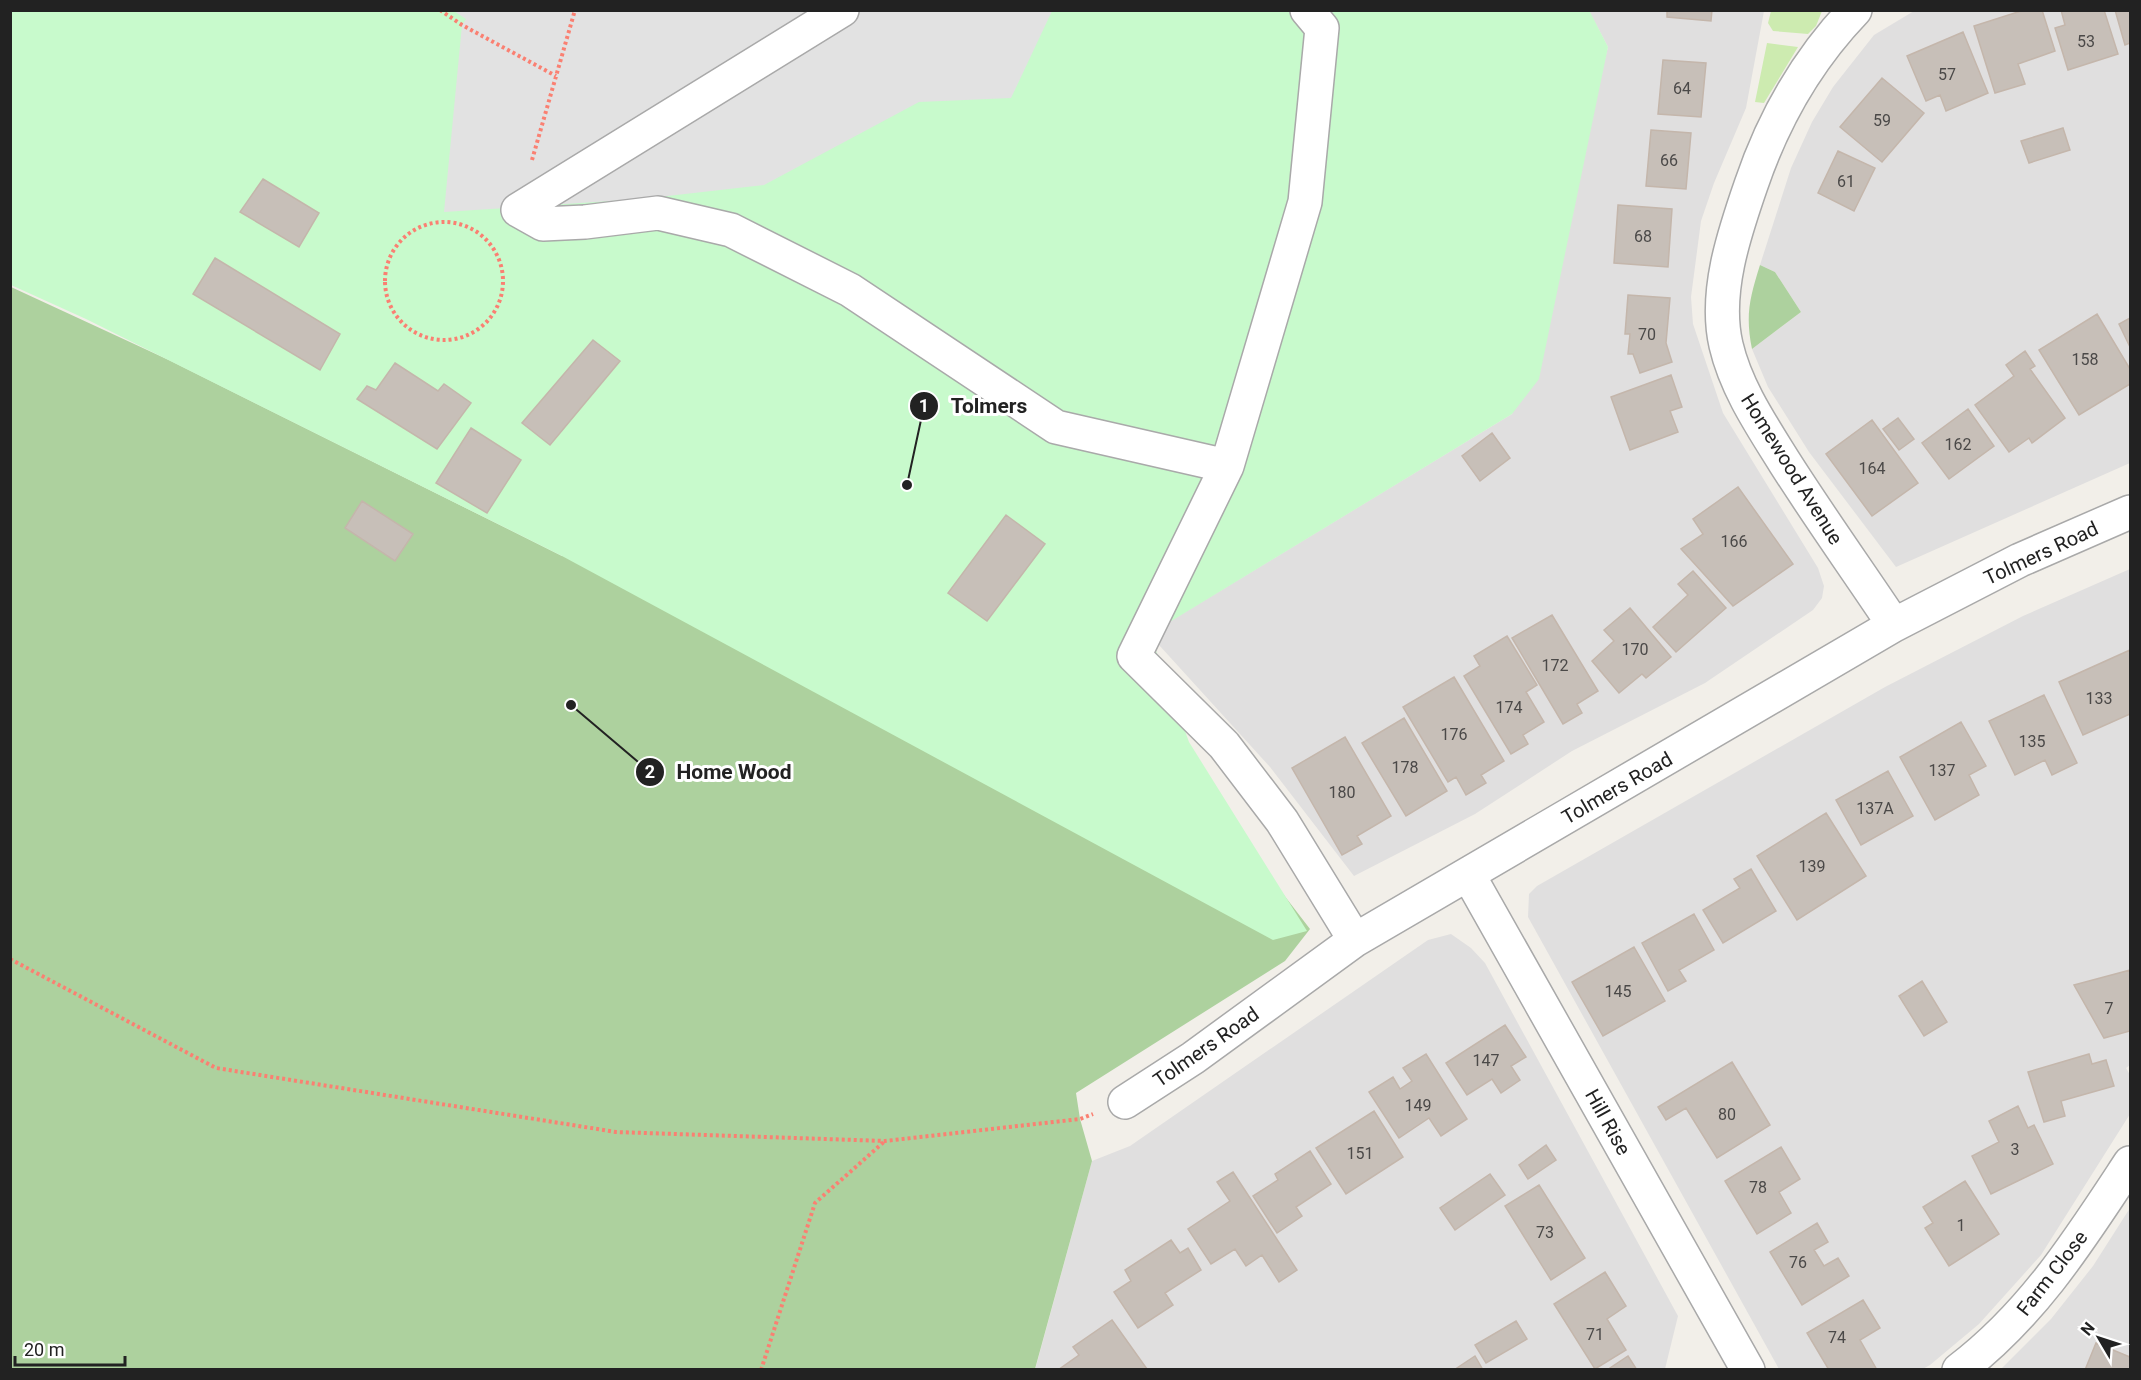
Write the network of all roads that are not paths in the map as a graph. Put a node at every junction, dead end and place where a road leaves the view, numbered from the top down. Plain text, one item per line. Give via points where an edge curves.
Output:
1 (842, 10) edge
2 (1307, 10) edge
3 (1855, 10) edge
4 (1227, 466) junction
5 (2130, 512) edge
6 (1894, 625) junction
7 (1468, 874) junction
8 (1355, 940) junction
9 (1125, 1102) road end
10 (2130, 1163) edge
11 (1738, 1366) edge
12 (1959, 1370) edge

1 - 4 street via 518,210 543,224 658,213 731,230 850,290 1056,427
2 - 4 street via 1322,28 1305,202
3 - 6 street, Homewood Avenue via 1805,71 1764,146 1735,231 1723,296 1725,344 1741,388 1765,432
4 - 8 street via 1134,656 1224,745 1282,821
5 - 6 street, Tolmers Road via 2020,560
6 - 7 street, Tolmers Road
7 - 8 street, Tolmers Road
7 - 11 street, Hill Rise
8 - 9 street, Tolmers Road via 1193,1058
10 - 12 street, Farm Close via 2065,1263 2026,1310

